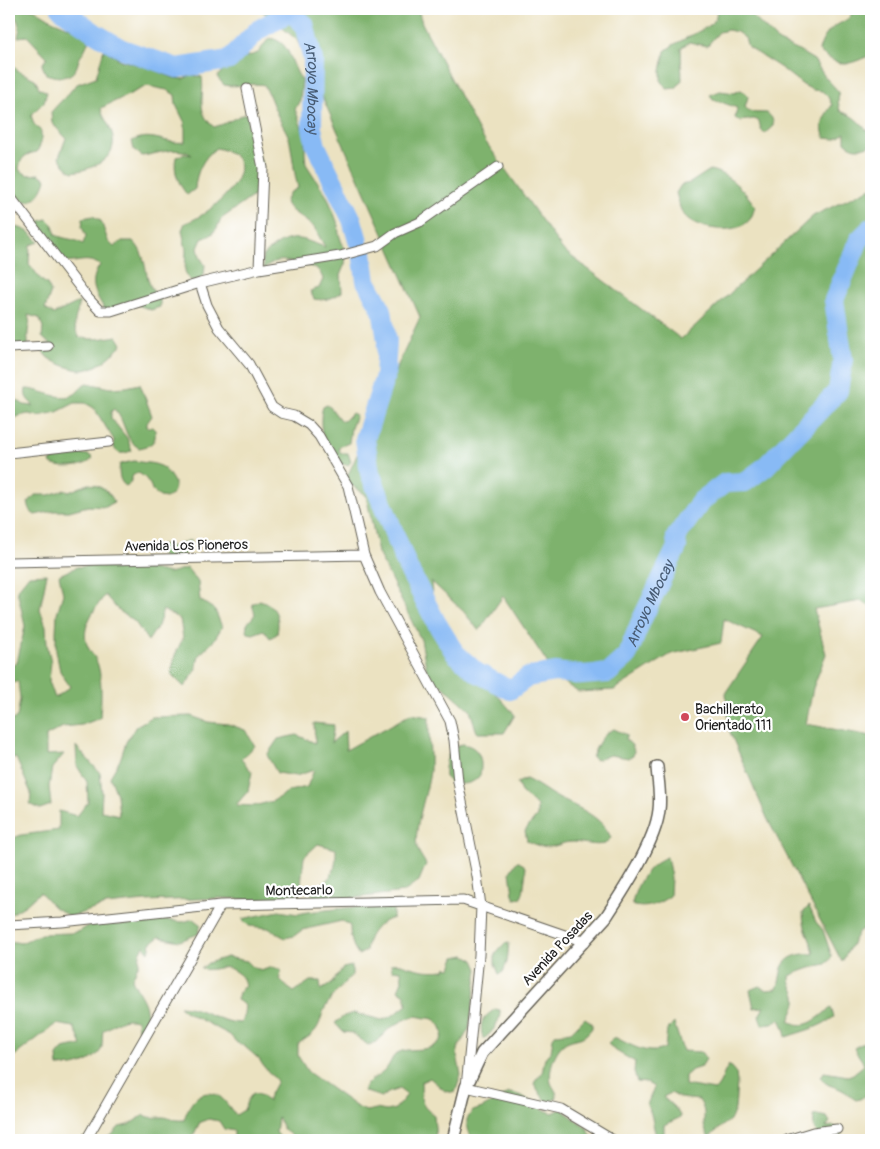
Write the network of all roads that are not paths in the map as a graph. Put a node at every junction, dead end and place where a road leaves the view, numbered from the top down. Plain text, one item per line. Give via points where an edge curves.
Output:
1 (247, 89) dead end
2 (498, 167) dead end
3 (9, 195) edge
4 (259, 269) junction
5 (200, 284) junction
6 (48, 346) dead end
7 (9, 348) edge
8 (109, 442) dead end
9 (9, 453) edge
10 (364, 556) junction
11 (9, 562) edge
12 (657, 767) dead end
13 (221, 905) junction
14 (481, 906) junction
15 (9, 925) edge
16 (585, 942) junction
17 (466, 1087) junction
18 (837, 1128) dead end
19 (86, 1140) edge
20 (453, 1140) edge
21 (613, 1140) edge
22 (787, 1140) edge

1 - 4 street via 263,168
2 - 4 street via 420,222 395,233 377,246 340,256
3 - 5 street via 100,311 111,311
4 - 5 street
5 - 10 street via 220,328 249,364 272,407 309,425 319,436 348,486
6 - 7 street
8 - 9 street
10 - 11 street, Avenida Los Pioneros
10 - 14 street via 450,722
12 - 16 street, Avenida Posadas via 660,808 650,840 621,894
13 - 14 street, Montecarlo via 463,900
13 - 15 street, Montecarlo
13 - 19 street
14 - 16 street, Montecarlo
14 - 17 street
16 - 17 street, Avenida Posadas via 482,1053
17 - 20 street, Avenida Posadas
17 - 21 street via 561,1109
18 - 22 street

